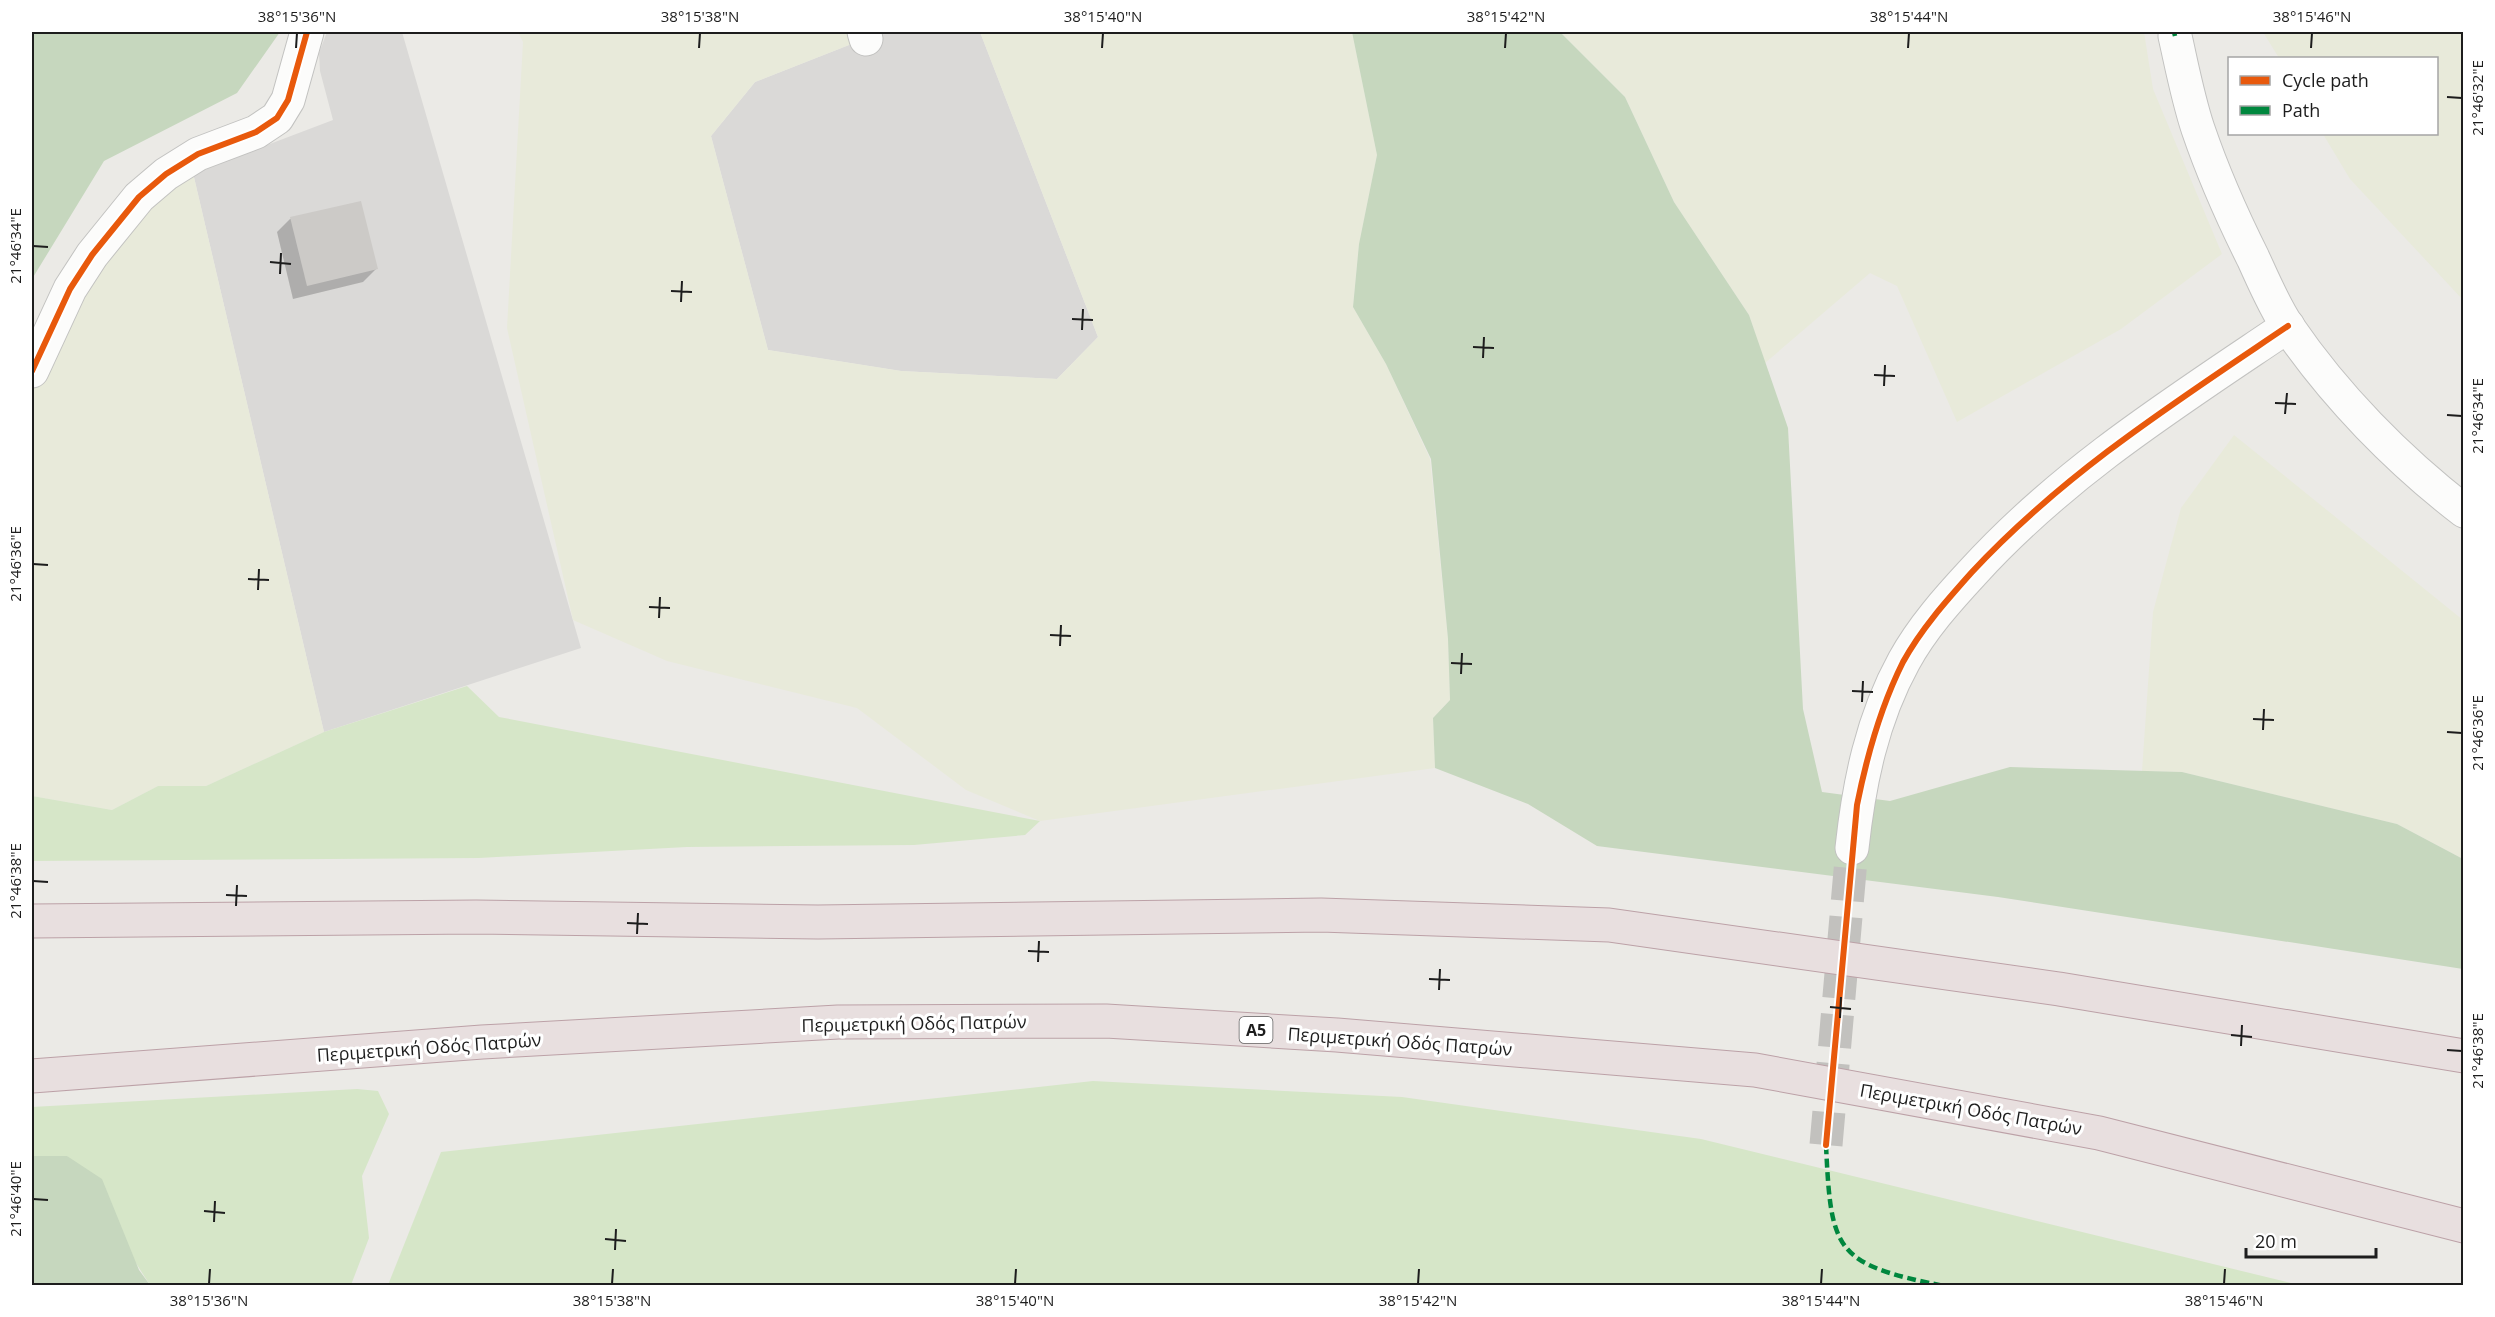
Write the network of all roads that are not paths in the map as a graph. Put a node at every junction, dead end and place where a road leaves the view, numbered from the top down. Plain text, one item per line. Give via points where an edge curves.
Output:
1 (307, 32) edge
2 (2175, 36) dead end
3 (2288, 326) junction
4 (32, 371) edge
5 (2463, 511) edge
6 (1852, 848) tunnel mouth
7 (32, 921) edge
8 (2463, 1056) edge
9 (32, 1076) edge
10 (2463, 1226) edge

1 - 4 street via 288,100 277,118 256,132 198,154 139,197 98,246 70,289
2 - 3 street via 2197,127 2214,174 2267,290
3 - 5 street via 2360,415
3 - 6 street via 2126,436 2075,476 2024,519 1952,594 1923,630 1882,707 1865,764
7 - 8 highway via 477,917 829,922 1321,915 1609,925 2047,987
9 - 10 highway, Περιμετρική Οδός Πατρών / Α5 via 482,1042 838,1022 1106,1021 1337,1035 1755,1070 2099,1133

